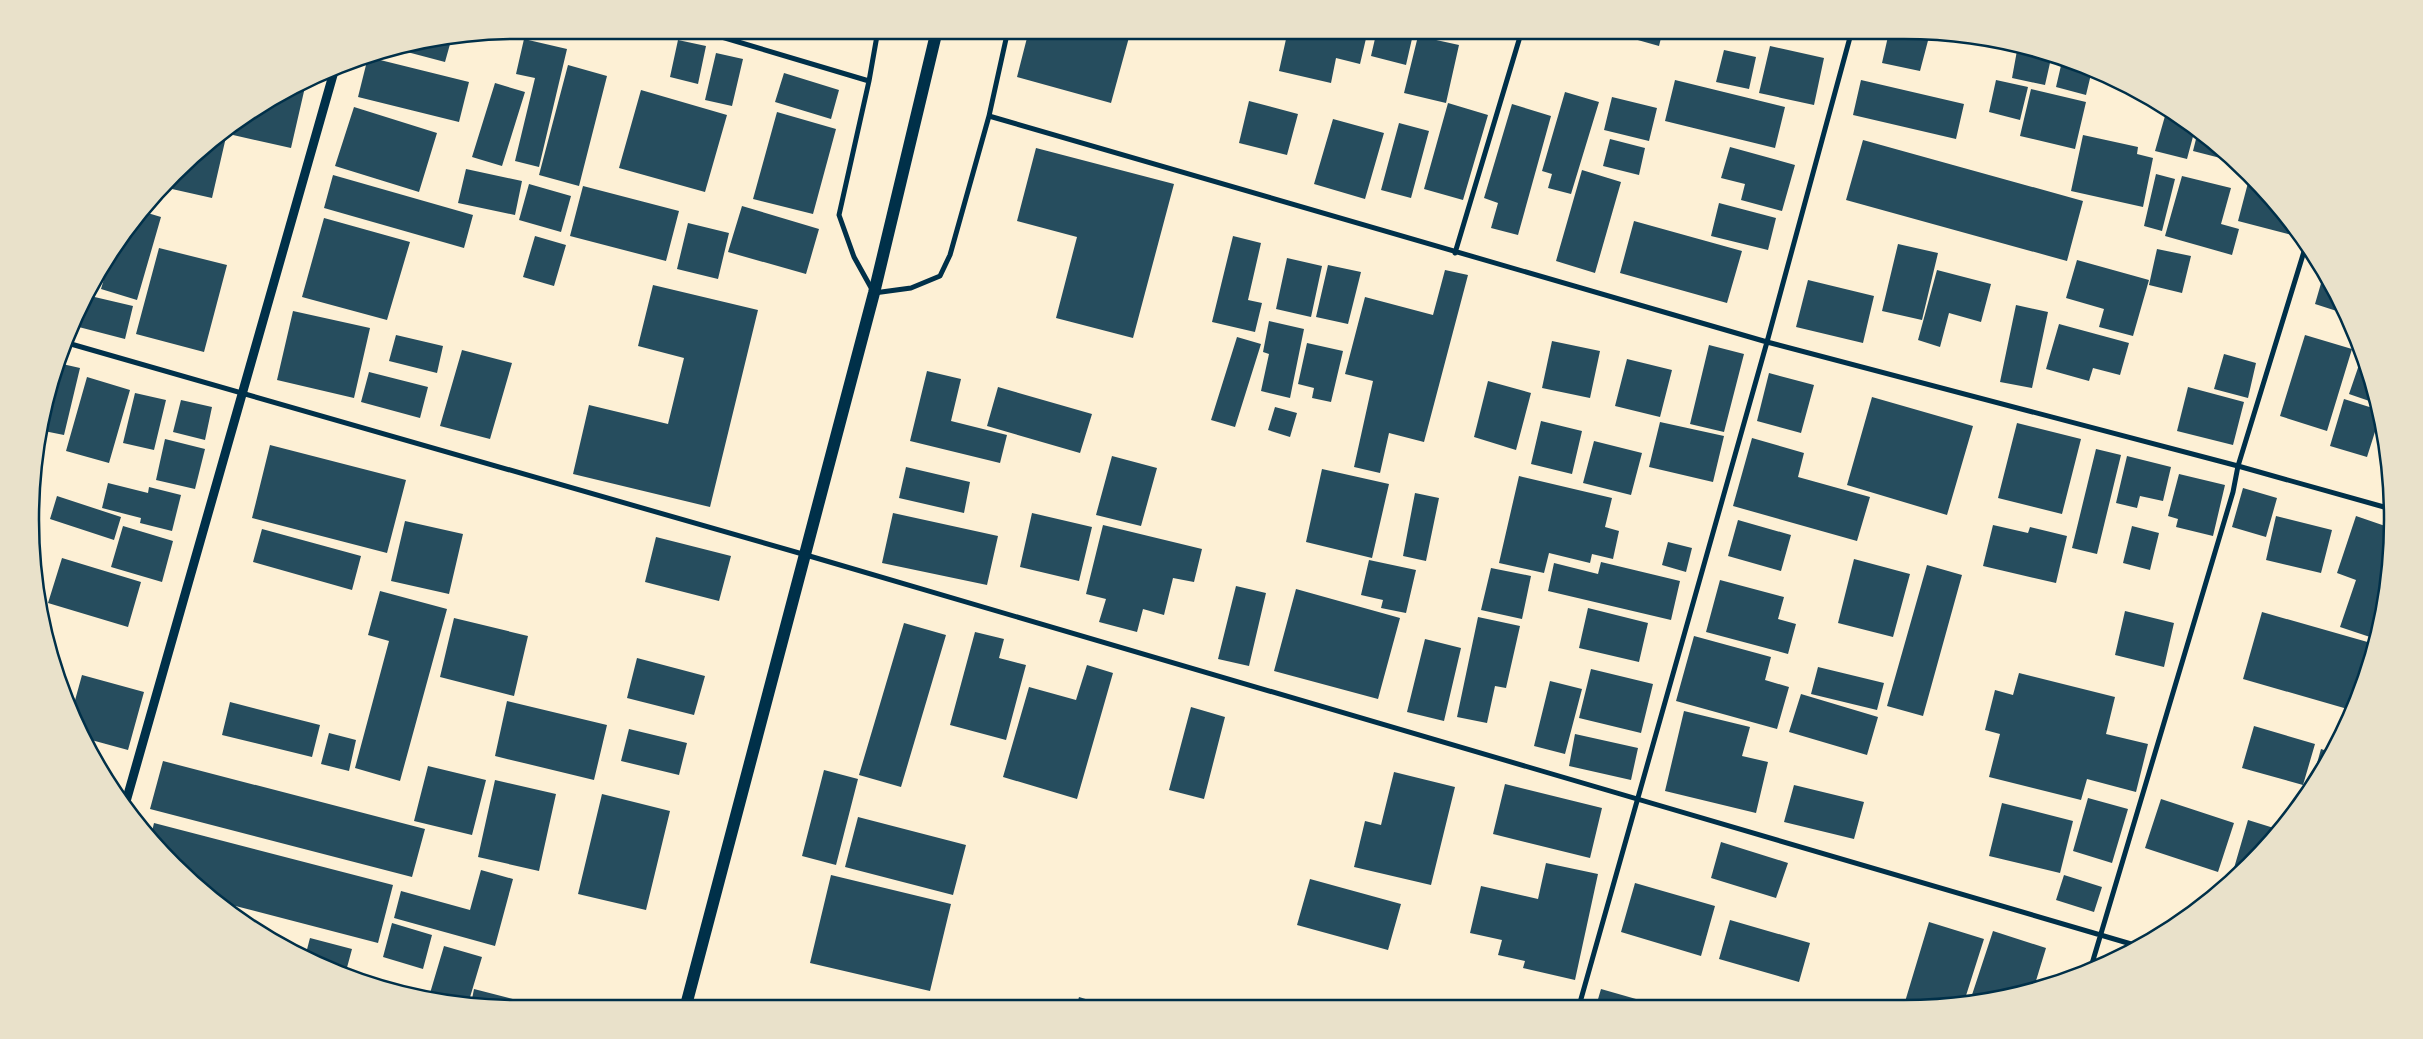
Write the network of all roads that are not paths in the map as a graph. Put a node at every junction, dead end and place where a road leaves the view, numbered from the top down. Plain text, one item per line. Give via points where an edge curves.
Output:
1 (728, 39) edge
2 (876, 39) edge
3 (935, 39) edge
4 (1006, 39) edge
5 (1519, 39) edge
6 (1850, 39) edge
7 (334, 76) edge
8 (869, 81) junction
9 (988, 116) junction
10 (1455, 253) junction
11 (2303, 253) edge
12 (874, 293) junction
13 (1767, 342) junction
14 (72, 344) edge
15 (243, 393) junction
16 (2238, 466) junction
17 (2384, 507) edge
18 (806, 555) junction
19 (127, 797) edge
20 (1637, 801) junction
21 (2100, 936) junction
22 (2130, 944) edge
23 (2093, 961) edge
24 (687, 1000) edge
25 (1581, 1000) edge

1 - 8 street
2 - 8 street
3 - 12 main road
4 - 9 street
5 - 10 street
6 - 13 street
7 - 15 street
8 - 12 street via 839,215 854,257
9 - 10 street
9 - 12 street via 950,254 940,276 911,288
10 - 13 street
11 - 16 street
12 - 18 main road
13 - 16 street
13 - 20 street
14 - 15 street
15 - 18 street
15 - 19 street
16 - 17 street
16 - 21 street via 2233,492
18 - 20 street
18 - 24 main road
20 - 21 street
20 - 25 street
21 - 22 street
21 - 23 street

